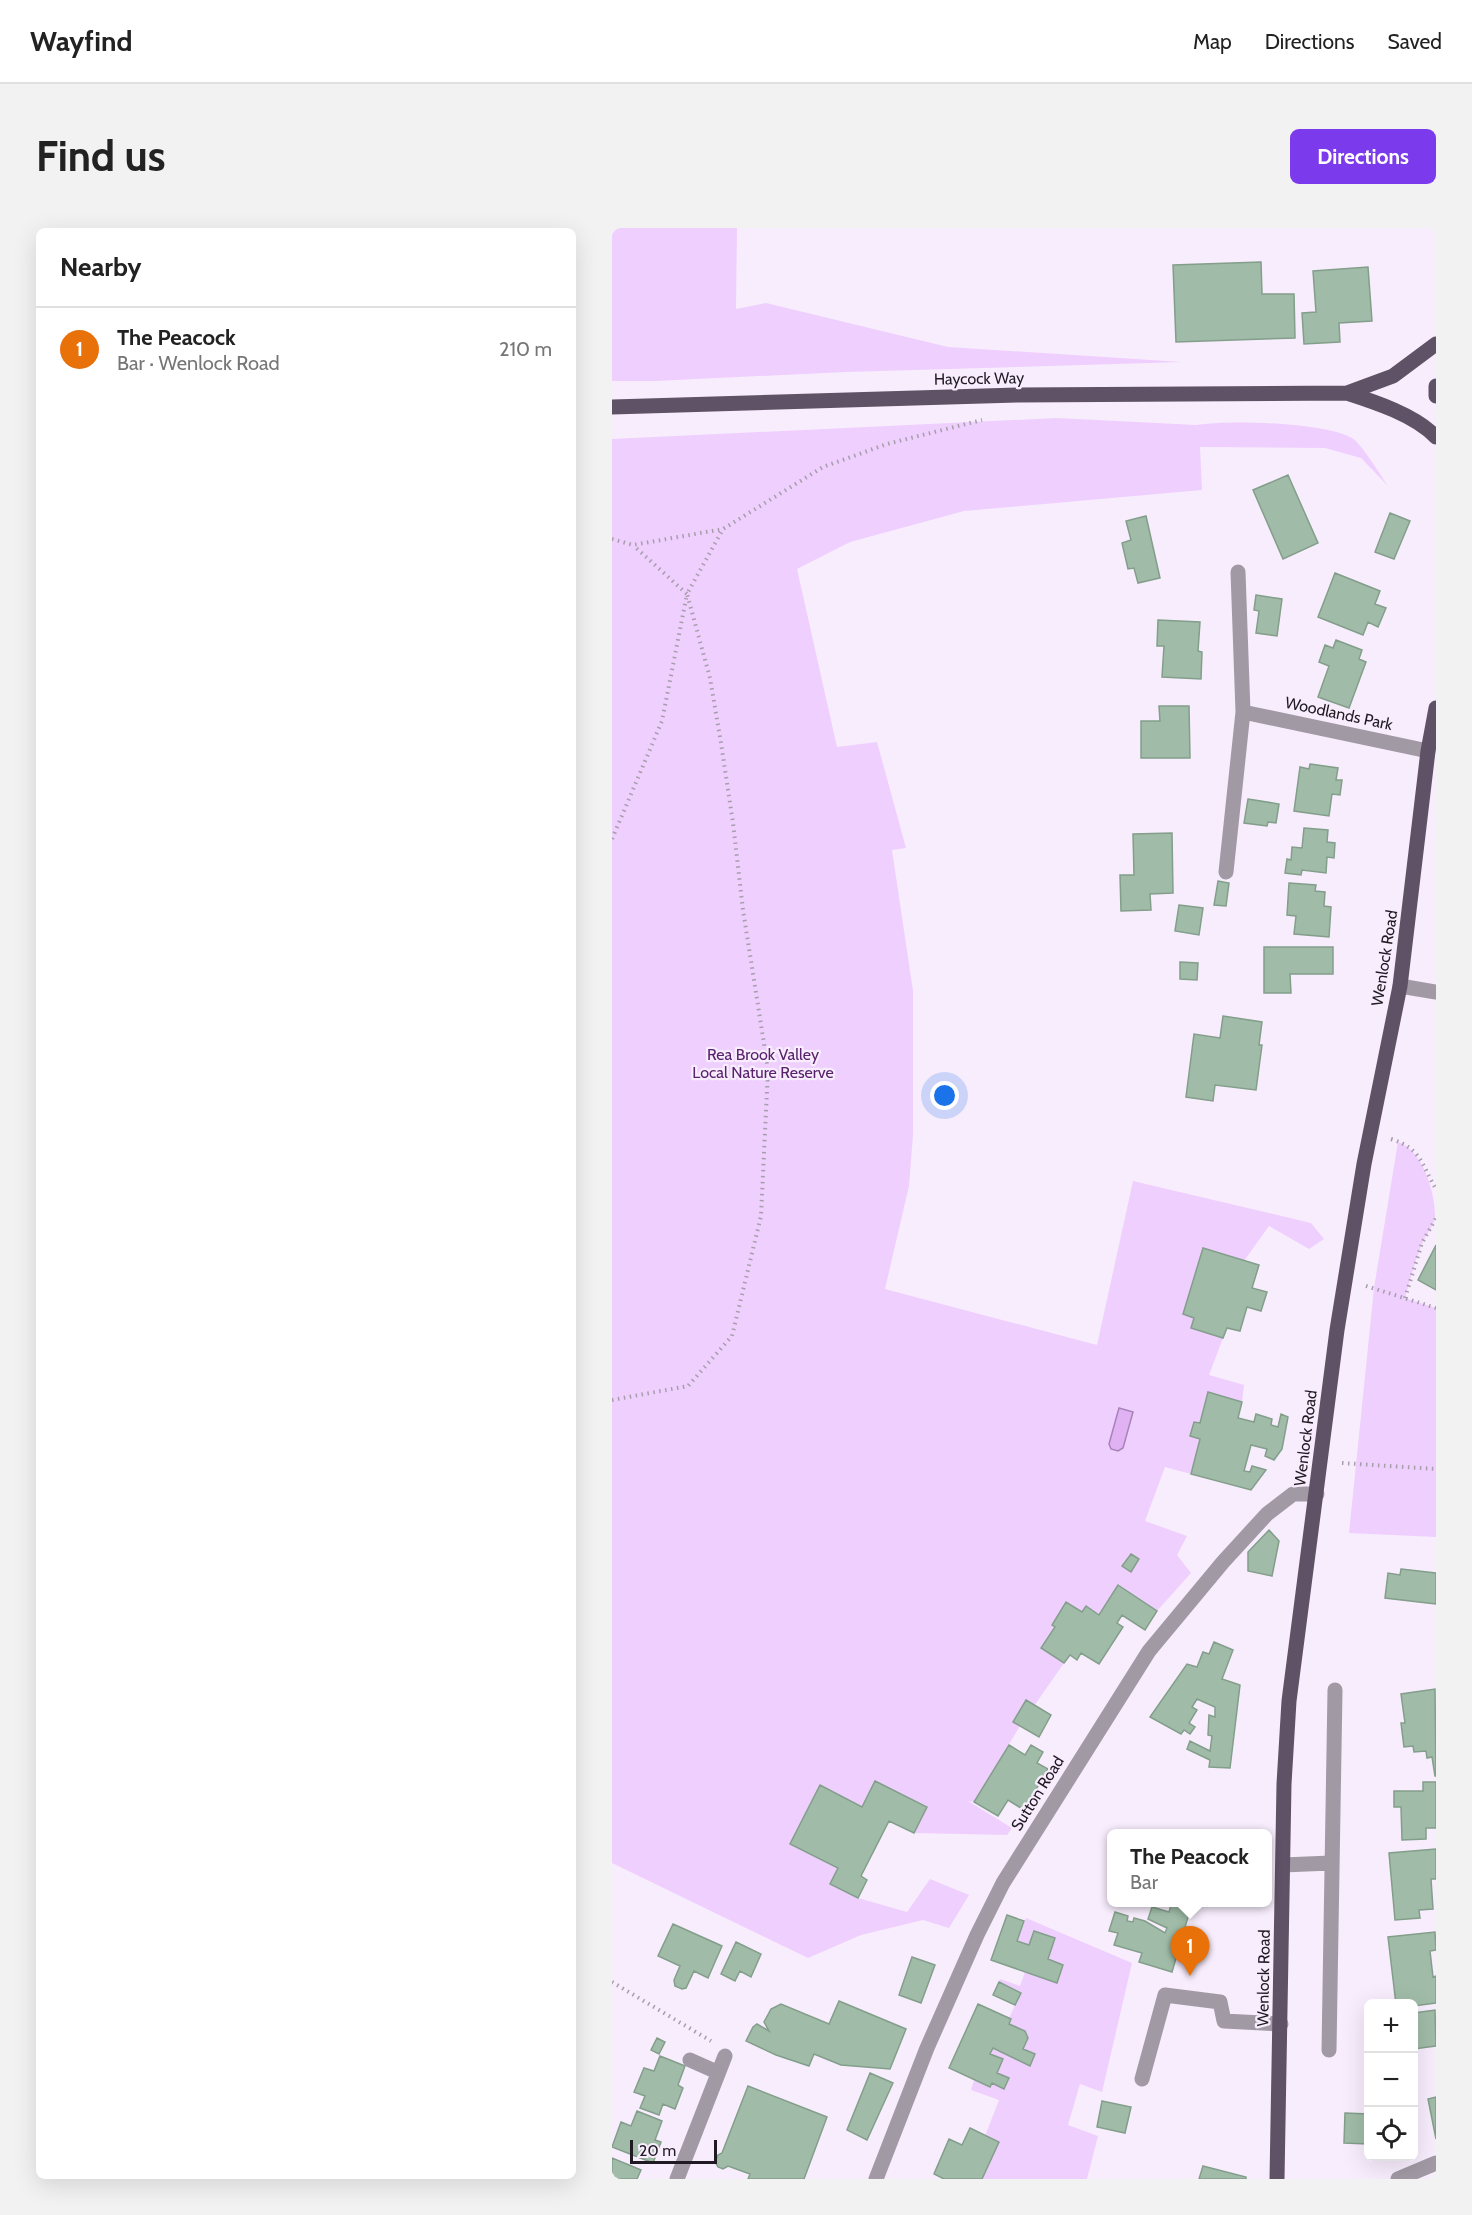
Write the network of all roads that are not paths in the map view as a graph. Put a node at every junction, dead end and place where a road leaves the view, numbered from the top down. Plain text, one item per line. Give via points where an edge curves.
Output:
1 (1436, 344) edge
2 (1436, 386) edge
3 (1347, 393) junction
4 (1436, 396) edge
5 (612, 407) edge
6 (1436, 437) edge
7 (1238, 572) dead end
8 (1436, 708) edge
9 (1243, 712) junction
10 (1431, 745) edge
11 (1226, 872) dead end
12 (1400, 986) junction
13 (1436, 992) edge
14 (1317, 1494) junction
15 (1335, 1690) dead end
16 (1331, 1863) junction
17 (1283, 1865) junction
18 (1281, 2024) junction
19 (1329, 2050) dead end
20 (724, 2056) dead end
21 (690, 2060) dead end
22 (717, 2072) junction
23 (1142, 2079) dead end
24 (1436, 2163) edge
25 (677, 2179) edge
26 (876, 2179) edge
27 (1277, 2179) edge
28 (1398, 2179) edge

1 - 3 main road, Haycock Way via 1393,376
2 - 4 main road
3 - 5 main road, Haycock Way via 1017,395
3 - 6 main road, Haycock Way via 1403,416
7 - 9 street
8 - 10 main road, Wenlock Road
9 - 10 street, Woodlands Park
9 - 11 street
10 - 12 main road, Wenlock Road
12 - 13 street
12 - 14 main road, Wenlock Road via 1345,1280
14 - 17 main road, Wenlock Road via 1289,1701
14 - 26 street, Sutton Road via 1293,1494 1267,1514 1149,1650 1003,1882 927,2048
15 - 16 street
16 - 17 street
16 - 19 street
17 - 18 main road, Wenlock Road
18 - 23 street via 1224,2021 1220,2002 1166,1995
18 - 27 main road, Wenlock Road
20 - 22 street
21 - 22 street
22 - 25 street
24 - 28 street

